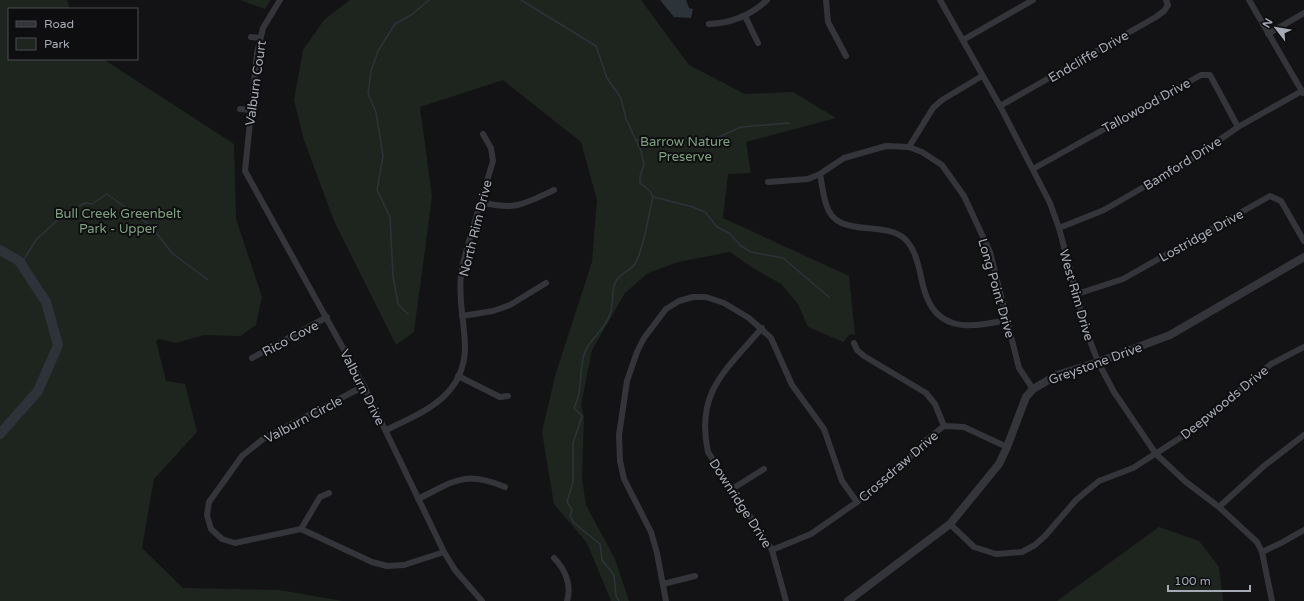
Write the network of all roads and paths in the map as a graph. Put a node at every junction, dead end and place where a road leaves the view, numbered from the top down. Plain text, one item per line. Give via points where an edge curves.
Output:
1 (280, 0) edge
2 (767, 0) edge
3 (826, 0) edge
4 (940, 0) edge
5 (1033, 0) edge
6 (1166, 0) edge
7 (1249, 0) edge
8 (1304, 14) edge
9 (745, 16) junction
10 (709, 24) dead end
11 (1268, 34) junction
12 (251, 37) dead end
13 (260, 38) junction
14 (963, 40) junction
15 (758, 43) dead end
16 (846, 56) dead end
17 (982, 76) junction
18 (1303, 93) edge
19 (1000, 106) junction
20 (240, 109) dead end
21 (250, 110) junction
22 (1238, 127) junction
23 (483, 134) dead end
24 (909, 147) junction
25 (1033, 169) junction
26 (245, 171) joint
27 (820, 174) junction
28 (768, 182) dead end
29 (554, 190) dead end
30 (481, 202) junction
31 (1059, 228) junction
32 (1304, 241) edge
33 (1304, 257) edge
34 (546, 283) dead end
35 (1077, 294) junction
36 (462, 316) junction
37 (327, 317) junction
38 (1007, 320) junction
39 (762, 328) junction
40 (854, 343) dead end
41 (1304, 347) edge
42 (252, 358) dead end
43 (1098, 362) junction
44 (458, 376) junction
45 (364, 386) junction
46 (1033, 389) junction
47 (508, 396) dead end
48 (944, 426) junction
49 (386, 430) junction
50 (1304, 435) edge
51 (1007, 447) junction
52 (1156, 454) junction
53 (764, 469) dead end
54 (505, 487) dead end
55 (732, 489) junction
56 (329, 493) dead end
57 (418, 498) junction
58 (857, 502) junction
59 (1220, 507) junction
60 (950, 524) junction
61 (301, 529) junction
62 (1304, 530) edge
63 (772, 550) junction
64 (444, 552) junction
65 (1262, 552) junction
66 (554, 558) dead end
67 (695, 576) dead end
68 (663, 584) junction
69 (482, 601) edge
70 (567, 601) edge
71 (666, 601) edge
72 (786, 601) edge
73 (848, 601) edge
74 (1272, 601) edge

1 - 13 street, Valburn Court via 269,16
2 - 9 street
3 - 16 street via 828,22
4 - 14 street, West Rim Drive
5 - 14 street
6 - 19 street, Endcliffe Drive via 1168,4 1164,11 1156,17
7 - 11 street
8 - 11 street
9 - 10 street via 734,21
9 - 15 street
11 - 18 street
12 - 13 street
13 - 21 street, Valburn Court
14 - 17 street, West Rim Drive
17 - 19 street, West Rim Drive
17 - 24 street via 933,108
18 - 22 street, Bamford Drive
19 - 25 street, West Rim Drive
20 - 21 street
21 - 26 street, Valburn Court
22 - 25 street, Tallowood Drive via 1210,75 1201,75
22 - 31 street, Bamford Drive via 1192,159 1104,210
23 - 30 street, North Rim Drive via 491,148 493,161
24 - 27 street, Long Point Drive via 886,146 860,153 844,158
24 - 38 street, Long Point Drive via 922,152 942,166 964,196 990,252
25 - 31 street, West Rim Drive
26 - 37 street, Valburn Drive
27 - 28 street, Long Point Drive via 808,179
27 - 38 street via 826,205 840,223 858,228 891,231 908,242 917,259 926,297 940,315 961,326
29 - 30 street via 522,205 510,207
30 - 36 street, North Rim Drive via 461,276
31 - 35 street, West Rim Drive
32 - 35 street, Lostridge Drive via 1281,200 1270,196 1123,279
33 - 43 street, Greystone Drive via 1170,335
34 - 36 street via 510,305 493,311
35 - 43 street, West Rim Drive via 1086,330
36 - 44 street, North Rim Drive via 465,348
37 - 42 street, Rico Cove
37 - 45 street, Valburn Drive
38 - 46 street, Long Point Drive via 1019,368
39 - 55 street, Downridge Drive via 719,379 709,395 705,410 704,436 708,452
39 - 58 street via 771,338 796,392 824,429 842,480
39 - 68 street via 724,303 706,297 693,297 679,301 666,309 644,338 632,363 619,435 620,461 624,479 651,532
40 - 48 street via 864,356 926,393 935,404
41 - 52 street, Deepwoods Drive via 1271,364 1204,421
43 - 46 street, Greystone Drive via 1057,375
43 - 52 street, West Rim Drive via 1114,392
44 - 47 street via 500,397
44 - 49 street, North Rim Drive via 448,393 429,410
45 - 49 street, Valburn Drive
45 - 61 street, Valburn Circle via 263,439 242,456 209,502 207,515 211,529 222,539 235,543
46 - 51 street, Greystone Drive via 1026,397
48 - 51 street, Crossdraw Drive via 964,428
48 - 58 street, Crossdraw Drive
49 - 57 street, Valburn Drive
50 - 59 street via 1264,466
51 - 60 street, Greystone Drive via 988,479
52 - 59 street, West Rim Drive via 1186,482
52 - 60 street, Deepwoods Drive via 1132,468 1099,481 1076,500 1045,536 1022,552 996,554 974,547
53 - 55 street
54 - 57 street via 482,478 469,477 456,480
55 - 63 street, Downridge Drive
56 - 61 street via 320,497
57 - 64 street, Valburn Drive
58 - 63 street, Crossdraw Drive via 811,534
59 - 65 street, West Rim Drive via 1249,532
60 - 73 street, Greystone Drive
61 - 64 street via 372,562 387,566 404,565
62 - 65 street
63 - 72 street, Downridge Drive
64 - 69 street, Valburn Drive via 455,570
65 - 74 street, West Rim Drive
66 - 70 street via 563,567 569,594
67 - 68 street
68 - 71 street

